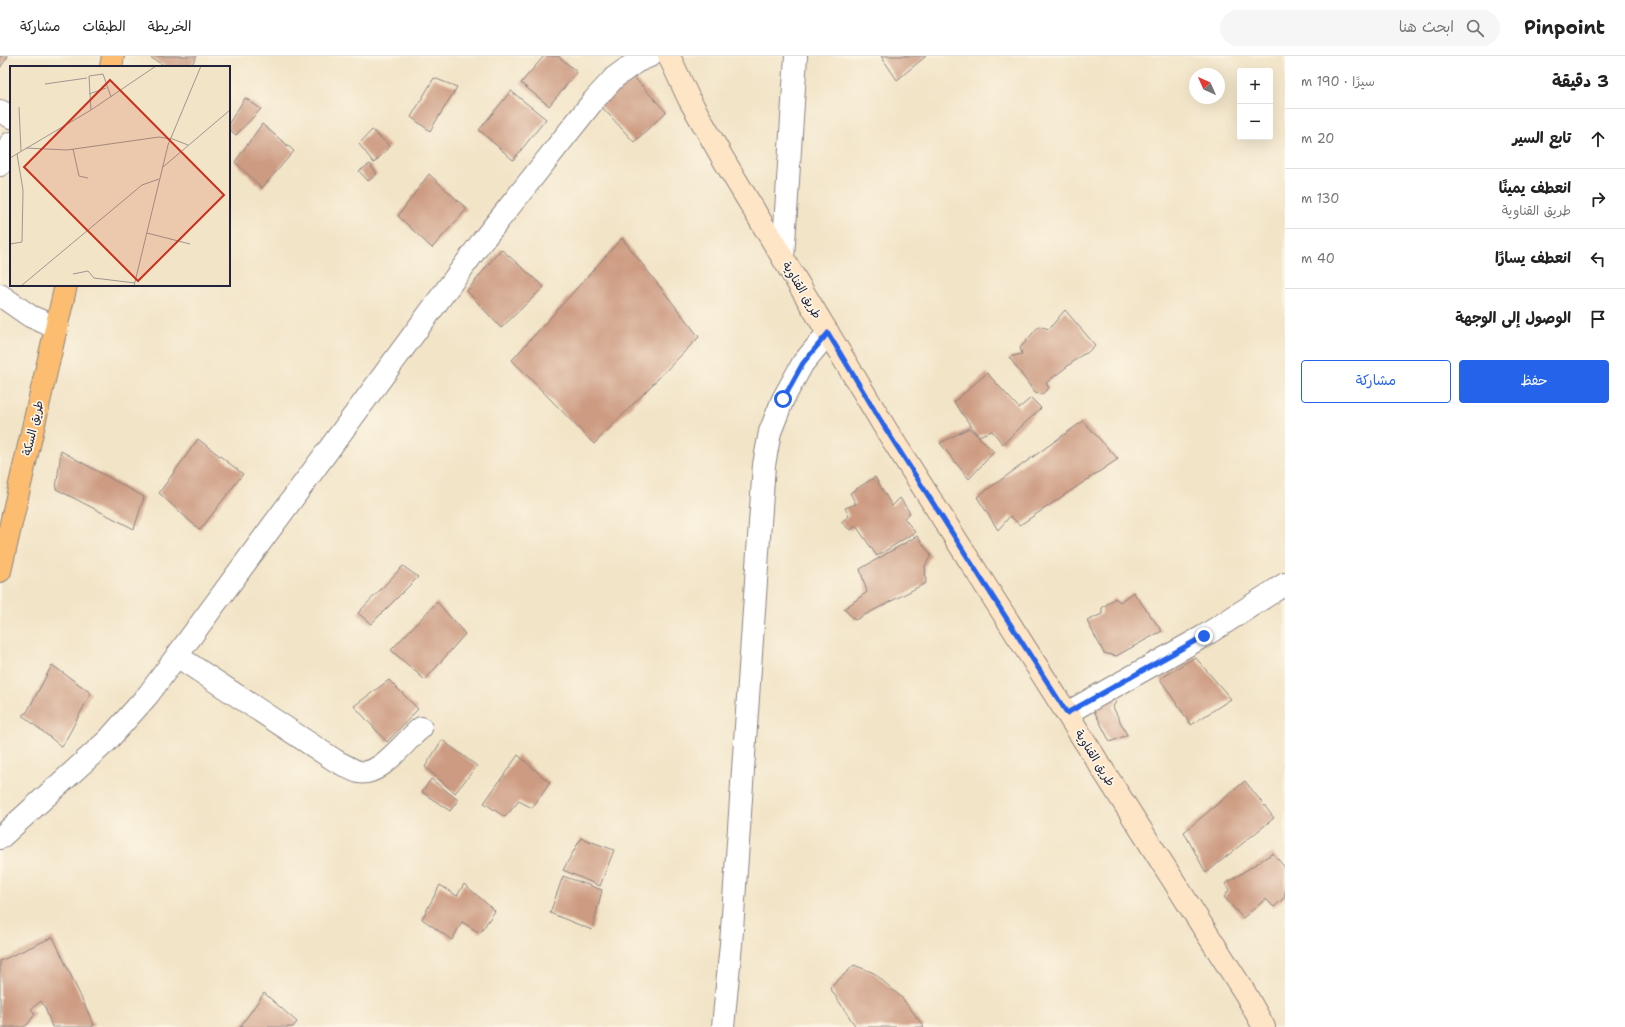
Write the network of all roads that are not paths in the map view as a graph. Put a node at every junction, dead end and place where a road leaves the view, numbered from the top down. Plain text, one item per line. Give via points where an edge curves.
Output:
1 (113, 56) edge
2 (650, 56) edge
3 (669, 56) edge
4 (796, 56) edge
5 (111, 66) edge
6 (0, 111) edge
7 (10, 116) edge
8 (10, 145) edge
9 (0, 165) edge
10 (783, 258) junction
11 (66, 286) edge
12 (0, 295) edge
13 (56, 328) junction
14 (828, 333) junction
15 (0, 572) edge
16 (1285, 584) edge
17 (177, 656) junction
18 (1067, 713) junction
19 (421, 728) dead end
20 (0, 838) edge
21 (723, 1027) edge
22 (1264, 1027) edge

1 - 5 main road
2 - 17 street via 636,62 615,77 487,234
3 - 10 street, طريق القناوية via 689,99
4 - 10 street
6 - 7 street
8 - 9 street
10 - 14 street, طريق القناوية
11 - 13 main road, طريق السكة
12 - 13 street via 30,316
13 - 15 main road, طريق السكة
14 - 18 street, طريق القناوية via 887,431
14 - 21 street via 803,363 783,399 770,432 764,465
16 - 18 street via 1204,636
17 - 19 street via 336,761 358,772 368,773 380,766
17 - 20 street via 148,695 107,741
18 - 22 street, طريق القناوية

